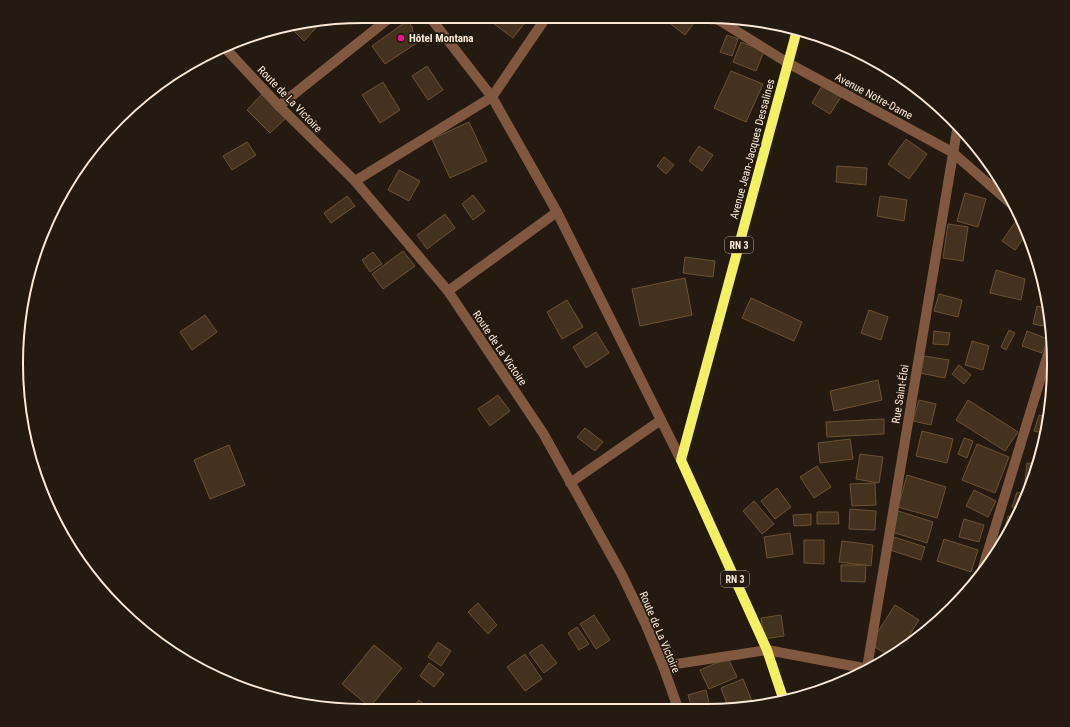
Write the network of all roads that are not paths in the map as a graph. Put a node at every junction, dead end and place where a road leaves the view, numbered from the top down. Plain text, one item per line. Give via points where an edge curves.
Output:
1 (383, 23) edge
2 (434, 23) edge
3 (542, 23) edge
4 (725, 24) edge
5 (796, 35) edge
6 (228, 51) edge
7 (788, 63) junction
8 (492, 97) junction
9 (279, 106) junction
10 (956, 132) edge
11 (952, 152) junction
12 (355, 181) junction
13 (1003, 196) edge
14 (557, 212) junction
15 (448, 291) junction
16 (1047, 358) edge
17 (660, 420) junction
18 (681, 460) junction
19 (570, 483) junction
20 (986, 559) edge
21 (767, 650) junction
22 (869, 662) edge
23 (663, 666) junction
24 (860, 667) edge
25 (782, 695) edge
26 (677, 704) edge

1 - 9 street
2 - 8 street
3 - 8 street
4 - 7 street, Avenue Notre-Dame
5 - 7 main road, Avenue Jean-Jacques Dessalines / RN 3
6 - 9 street, Route de La Victoire
7 - 11 street, Avenue Notre-Dame
7 - 18 main road, Avenue Jean-Jacques Dessalines / RN 3
8 - 12 street
8 - 14 street
9 - 12 street, Route de La Victoire
10 - 11 street, Rue Saint-Éloi
11 - 13 street, Avenue Notre-Dame
11 - 22 street, Rue Saint-Éloi
12 - 15 street, Route de La Victoire
14 - 15 street
14 - 17 street
15 - 19 street, Route de La Victoire via 543,434
16 - 20 street
17 - 18 street
17 - 19 street
18 - 21 main road, RN 3
19 - 23 street, Route de La Victoire via 622,575
21 - 23 street
21 - 24 street
21 - 25 main road, RN 3
23 - 26 street, Route de La Victoire

